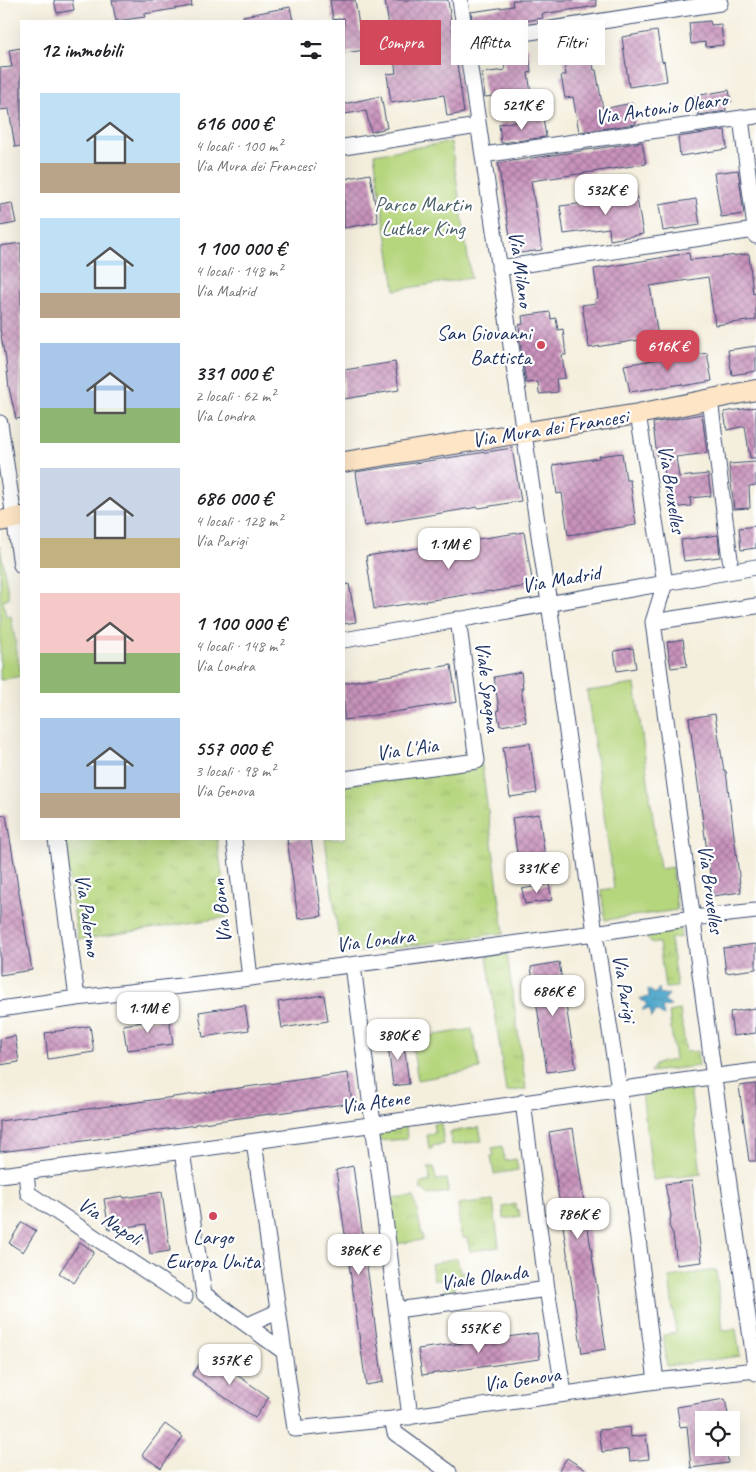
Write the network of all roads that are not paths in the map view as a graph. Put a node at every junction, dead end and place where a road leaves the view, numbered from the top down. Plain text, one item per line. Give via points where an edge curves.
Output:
1 (460, 0) edge
2 (720, 3) dead end
3 (463, 20) edge
4 (528, 32) edge
5 (469, 65) edge
6 (756, 116) edge
7 (741, 118) junction
8 (478, 126) junction
9 (345, 147) edge
10 (483, 155) junction
11 (753, 192) edge
12 (756, 233) edge
13 (499, 268) junction
14 (756, 390) edge
15 (710, 399) junction
16 (638, 414) junction
17 (0, 423) edge
18 (524, 432) junction
19 (345, 462) edge
20 (12, 518) edge
21 (730, 559) dead end
22 (20, 560) edge
23 (756, 567) edge
24 (665, 583) junction
25 (548, 603) junction
26 (756, 606) edge
27 (458, 619) junction
28 (653, 622) junction
29 (345, 640) edge
30 (476, 761) joint
31 (345, 780) edge
32 (56, 840) edge
33 (234, 840) edge
34 (756, 911) edge
35 (693, 918) junction
36 (595, 934) junction
37 (353, 965) junction
38 (250, 978) junction
39 (77, 998) junction
40 (0, 1009) edge
41 (756, 1071) edge
42 (714, 1076) junction
43 (620, 1089) junction
44 (523, 1102) junction
45 (373, 1124) junction
46 (254, 1142) junction
47 (182, 1152) junction
48 (26, 1172) junction
49 (0, 1175) edge
50 (547, 1289) junction
51 (185, 1297) dead end
52 (397, 1310) junction
53 (277, 1312) junction
54 (248, 1325) junction
55 (283, 1351) junction
56 (756, 1371) edge
57 (656, 1381) junction
58 (564, 1394) junction
59 (410, 1417) junction
60 (392, 1419) junction
61 (449, 1472) edge

1 - 3 street, Via Milano
2 - 4 street
5 - 8 street, Via Milano
6 - 7 street, Via Antonio Olearo
7 - 10 street, Via Antonio Olearo
7 - 11 street
8 - 9 street
8 - 10 street, Via Milano
10 - 13 street, Via Milano
11 - 12 street
12 - 13 street
13 - 18 street, Via Milano
14 - 15 street, Via Mura dei Francesi
15 - 16 street, Via Mura dei Francesi
15 - 21 street
16 - 18 street, Via Mura dei Francesi
16 - 24 street, Via Bruxelles
17 - 20 street
18 - 19 street, Via Mura dei Francesi
18 - 25 street, Via Milano
20 - 22 street
23 - 24 street, Via Madrid
24 - 25 street, Via Madrid
24 - 28 street, Via Bruxelles
25 - 27 street, Via Madrid
25 - 36 street, Via Parigi
26 - 28 street
27 - 29 street, Via Madrid
27 - 30 street, Viale Spagna
28 - 35 street, Via Bruxelles
30 - 31 street, Via L'Aia
32 - 39 street, Via Palermo
33 - 38 street, Via Bonn
34 - 35 street, Via Londra
35 - 36 street, Via Londra
35 - 42 street, Via Bruxelles
36 - 37 street, Via Londra
36 - 43 street, Via Parigi
37 - 38 street, Via Londra
37 - 45 street
38 - 39 street, Via Londra
39 - 40 street, Via Londra
41 - 42 street, Via Atene
42 - 43 street, Via Atene
42 - 56 street, Via Bruxelles
43 - 44 street, Via Atene
43 - 57 street, Via Parigi
44 - 45 street, Via Atene
44 - 50 street
45 - 46 street, Via Atene
45 - 52 street
46 - 47 street, Via Atene
46 - 53 street
47 - 48 street, Via Atene
47 - 54 street via 204,1294
48 - 49 street, Via Atene
48 - 51 street, Via Napoli via 28,1193
50 - 52 street, Viale Olanda
50 - 58 street
52 - 59 street
53 - 54 street
53 - 55 street
54 - 55 street
55 - 60 street, Via Genova via 295,1429
56 - 57 street, Via Genova
57 - 58 street, Via Genova
58 - 59 street, Via Genova
59 - 60 street, Via Genova
60 - 61 street via 395,1433

